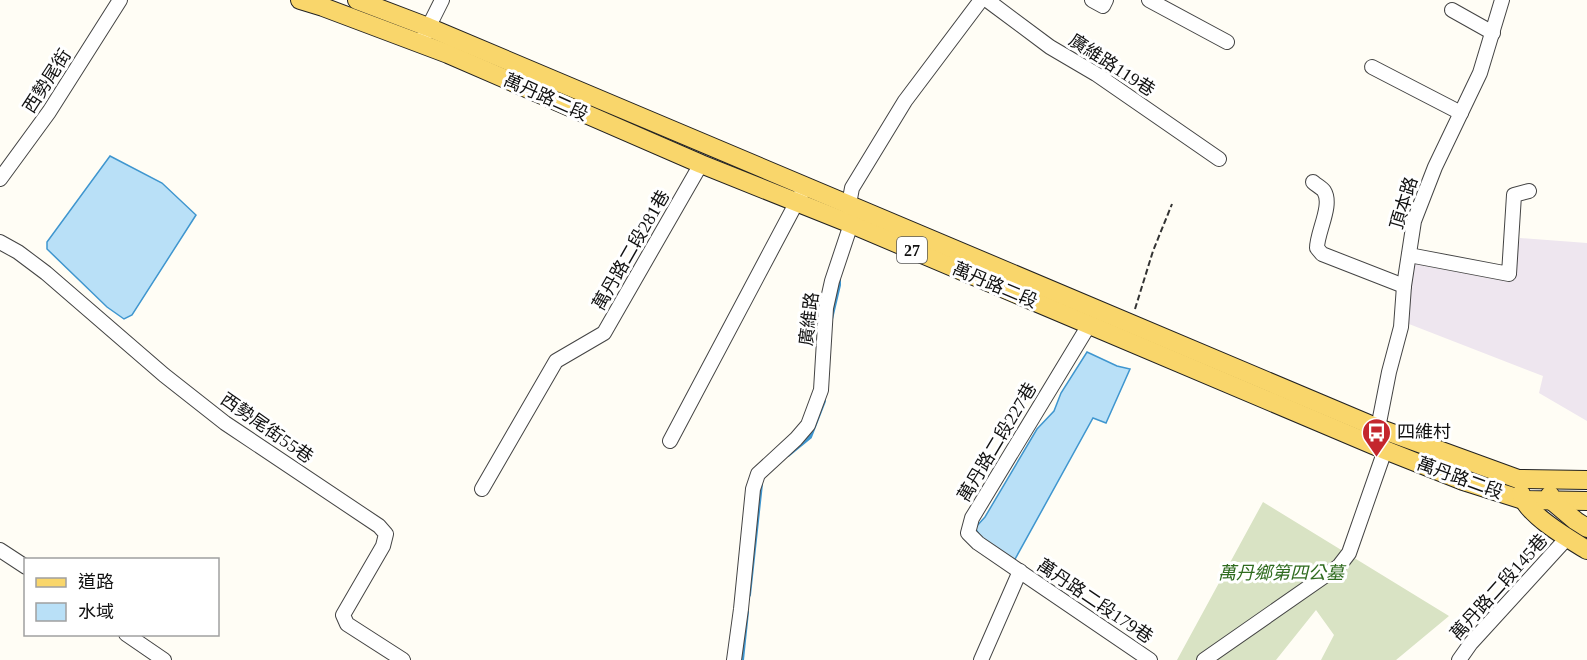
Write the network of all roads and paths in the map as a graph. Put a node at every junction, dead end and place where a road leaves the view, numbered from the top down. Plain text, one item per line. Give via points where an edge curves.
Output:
1 (120, 0) edge
2 (300, 0) edge
3 (357, 0) edge
4 (442, 0) edge
5 (981, 0) edge
6 (987, 0) edge
7 (1092, 0) edge
8 (1106, 0) edge
9 (1149, 0) edge
10 (1502, 0) edge
11 (1452, 10) dead end
12 (1493, 33) junction
13 (424, 36) junction
14 (1227, 42) dead end
15 (1371, 67) dead end
16 (1461, 114) junction
17 (1219, 159) dead end
18 (701, 164) junction
19 (0, 179) edge
20 (1313, 182) dead end
21 (1529, 191) dead end
22 (801, 195) junction
23 (849, 204) junction
24 (1172, 204) dead end
25 (850, 224) junction
26 (0, 242) edge
27 (1409, 255) junction
28 (1404, 286) junction
29 (1130, 323) junction
30 (1089, 325) junction
31 (1378, 428) junction
32 (670, 441) dead end
33 (1385, 450) junction
34 (1518, 479) junction
35 (1544, 480) junction
36 (1587, 480) edge
37 (482, 489) dead end
38 (1523, 500) junction
39 (1551, 500) junction
40 (1587, 501) edge
41 (1587, 528) edge
42 (1567, 538) junction
43 (0, 550) edge
44 (1587, 550) edge
45 (24, 566) edge
46 (1020, 571) junction
47 (129, 636) edge
48 (164, 660) edge
49 (403, 660) edge
50 (734, 660) edge
51 (981, 660) edge
52 (1150, 660) edge
53 (1204, 660) edge
54 (1459, 660) edge

1 - 19 street, 西勢尾街 via 49,112
2 - 13 main road, 萬丹路二段 / 27
3 - 13 main road, 萬丹路二段 / 27
4 - 13 street
5 - 23 street, 廣維路 via 899,110 852,188
6 - 17 street, 廣維路119巷 via 1050,47
7 - 8 street via 1102,6
9 - 14 street
10 - 12 street, 頂本路
11 - 12 street
12 - 16 street, 頂本路
13 - 18 main road, 萬丹路二段 / 27 via 448,54
13 - 22 main road, 萬丹路二段 / 27
15 - 16 street
16 - 27 street, 頂本路 via 1414,221
18 - 22 main road, 萬丹路二段 / 27
18 - 37 street, 萬丹路二段281巷 via 604,333 556,361
20 - 28 street via 1324,192 1328,203 1317,240 1322,254
21 - 27 street via 1514,195 1509,274
22 - 23 main road, 萬丹路二段 / 27
22 - 25 main road, 萬丹路二段 / 27
22 - 32 street
23 - 25 street, 廣維路
23 - 29 main road, 萬丹路二段 / 27
24 - 29 path
25 - 30 main road, 萬丹路二段 / 27
25 - 50 street, 廣維路 via 826,308 821,390 815,407 808,425 758,474 753,489
26 - 49 street, 西勢尾街55巷 via 46,273 225,423 379,526 386,534 383,546 344,615 347,624
27 - 28 street, 頂本路
28 - 31 street, 頂本路 via 1401,327
29 - 31 main road, 萬丹路二段 / 27
30 - 33 main road, 萬丹路二段 / 27
30 - 46 street, 萬丹路二段227巷 via 972,518 968,533
31 - 34 main road, 萬丹路二段 / 27
33 - 38 main road, 萬丹路二段 / 27
33 - 53 street via 1349,553 1339,566
34 - 35 main road, 萬丹路二段 / 27
34 - 38 main road, 萬丹路二段
35 - 36 main road, 27
35 - 39 main road
38 - 39 main road, 萬丹路二段 / 27
38 - 42 main road, 萬丹路二段
39 - 40 main road, 27
39 - 41 main road
42 - 44 main road, 萬丹路二段
42 - 54 street, 萬丹路二段145巷
43 - 45 street
46 - 51 street
46 - 52 street, 萬丹路二段179巷
47 - 48 street

